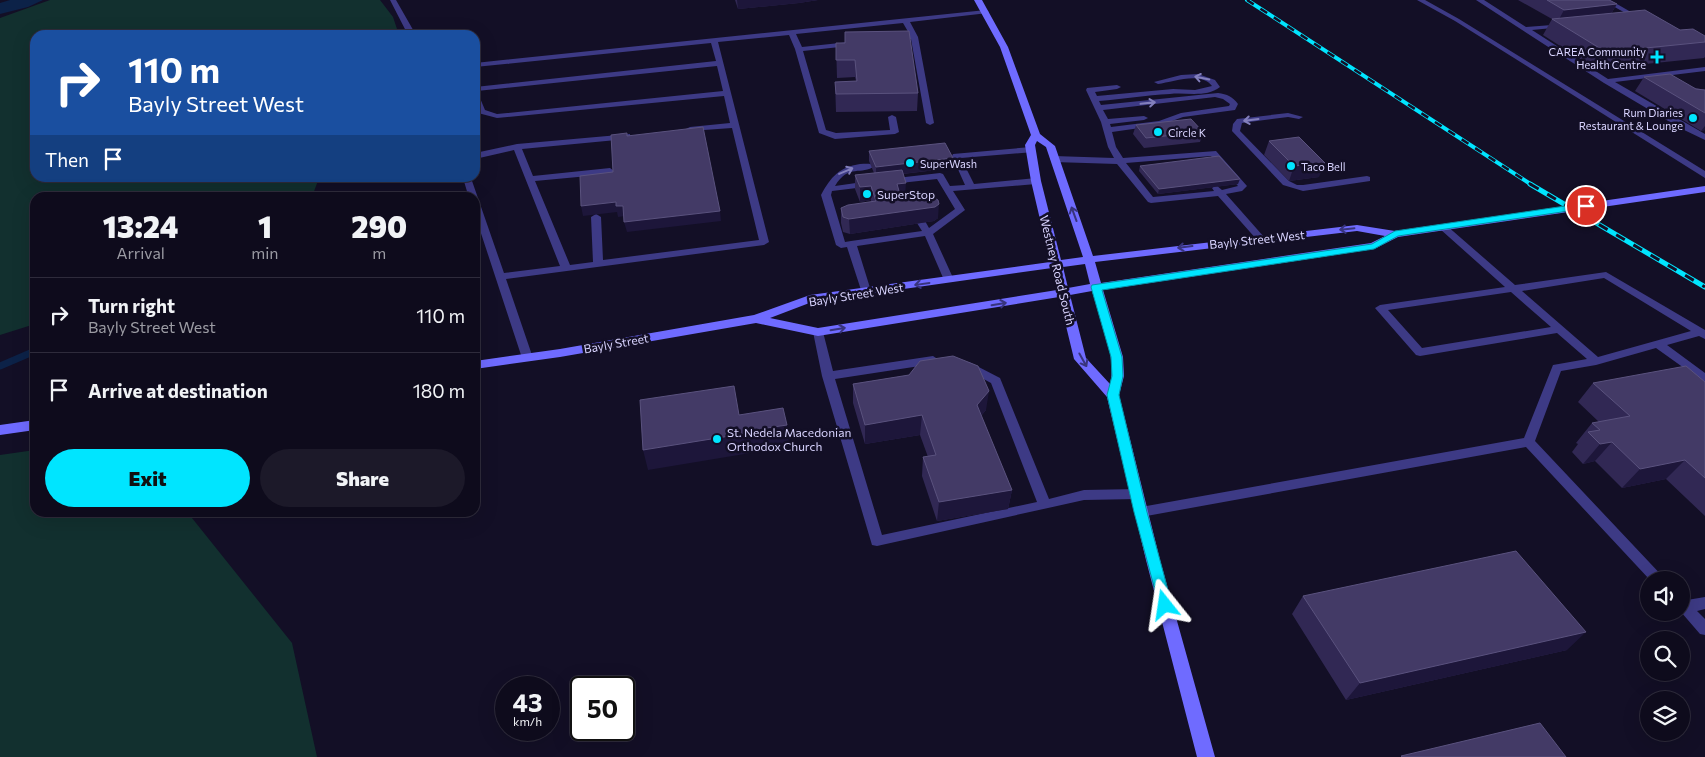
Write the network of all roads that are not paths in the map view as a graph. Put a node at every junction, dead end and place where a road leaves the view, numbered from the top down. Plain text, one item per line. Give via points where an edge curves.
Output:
1 (393, 0) edge
2 (978, 0) edge
3 (1420, 0) edge
4 (1479, 0) edge
5 (1605, 0) edge
6 (986, 12) junction
7 (1637, 17) junction
8 (1618, 19) edge
9 (905, 20) junction
10 (1645, 22) edge
11 (1571, 24) edge
12 (1525, 29) junction
13 (409, 30) edge
14 (792, 32) junction
15 (914, 37) junction
16 (714, 40) junction
17 (886, 40) edge
18 (858, 43) edge
19 (799, 49) junction
20 (720, 63) junction
21 (480, 64) edge
22 (1705, 69) edge
23 (1178, 80) junction
24 (1607, 80) junction
25 (1158, 82) dead end
26 (480, 87) edge
27 (1118, 87) dead end
28 (1173, 91) junction
29 (728, 93) junction
30 (480, 108) edge
31 (1102, 115) junction
32 (1141, 115) dead end
33 (892, 116) edge
34 (1299, 116) dead end
35 (930, 123) dead end
36 (736, 125) junction
37 (676, 131) edge
38 (1036, 134) junction
39 (636, 135) edge
40 (1705, 137) edge
41 (517, 147) junction
42 (1031, 150) junction
43 (480, 155) edge
44 (1186, 156) junction
45 (1054, 159) junction
46 (1153, 159) junction
47 (1120, 161) junction
48 (1194, 164) edge
49 (871, 166) edge
50 (1161, 168) edge
51 (610, 171) edge
52 (1705, 175) edge
53 (1366, 179) dead end
54 (530, 180) junction
55 (1036, 181) junction
56 (971, 187) junction
57 (829, 188) junction
58 (948, 189) junction
59 (1705, 189) edge
60 (1217, 190) junction
61 (480, 217) edge
62 (596, 217) edge
63 (922, 223) edge
64 (894, 227) edge
65 (1443, 227) junction
66 (863, 232) edge
67 (928, 233) junction
68 (1395, 234) junction
69 (898, 238) junction
70 (1261, 239) junction
71 (867, 242) junction
72 (851, 244) junction
73 (1090, 260) junction
74 (598, 264) junction
75 (1056, 265) junction
76 (566, 268) junction
77 (500, 277) junction
78 (949, 280) junction
79 (1096, 287) junction
80 (1514, 289) junction
81 (866, 292) junction
82 (1064, 293) junction
83 (756, 319) junction
84 (1560, 329) junction
85 (818, 332) junction
86 (1702, 334) edge
87 (1658, 344) junction
88 (527, 358) junction
89 (1596, 361) junction
90 (480, 364) edge
91 (828, 376) junction
92 (1705, 379) edge
93 (1113, 395) junction
94 (30, 426) edge
95 (0, 430) edge
96 (1529, 442) junction
97 (1137, 494) junction
98 (1045, 505) junction
99 (1141, 512) junction
100 (1651, 571) edge
101 (1705, 603) edge
102 (1690, 604) edge
103 (1690, 612) edge
104 (1705, 628) edge
105 (1206, 757) edge

1 - 13 lane
2 - 6 main road
3 - 52 lane
4 - 12 lane
5 - 7 lane
6 - 9 lane
6 - 38 main road via 1004,47
7 - 8 lane
7 - 10 lane
9 - 14 lane
9 - 15 lane
11 - 12 lane
12 - 24 lane
14 - 16 lane
14 - 19 lane
15 - 17 lane
15 - 35 lane
16 - 20 lane
16 - 21 lane
18 - 19 lane
19 - 33 lane via 822,131 835,136 895,132
20 - 26 lane
20 - 29 lane
22 - 24 lane
23 - 25 lane
23 - 28 lane
28 -> 23 lane via 1216,87 1209,79 1200,76
24 - 40 lane
27 - 31 lane via 1090,90
28 - 31 lane
29 - 30 lane via 497,116
29 - 36 lane
31 -> 31 lane via 1215,95 1222,95 1234,104 1232,108 1181,115 1161,123
31 - 32 lane
31 - 47 lane
34 -> 53 lane via 1240,121 1236,124 1236,131 1286,183 1295,187
36 - 37 lane
36 - 74 lane via 764,242
38 - 42 main road, Westney Road South via 1030,144
38 - 45 main road via 1050,146
39 - 41 lane
41 - 43 lane
41 - 54 lane
42 - 55 main road, Westney Road South
42 - 56 lane via 951,157
44 - 46 lane
44 - 48 lane
44 - 60 lane via 1213,153 1242,186
45 - 47 lane
73 -> 45 main road
46 - 47 lane
46 - 50 lane
47 - 60 lane via 1151,200
57 -> 49 lane via 844,170
51 - 54 lane
54 - 76 lane
55 - 56 lane
55 - 75 main road, Westney Road South
56 - 58 lane
57 - 58 lane via 940,176
57 - 72 lane via 826,195 834,211 841,245
58 - 67 lane via 949,199 960,210
59 - 65 main road, Bayly Street West
60 - 70 lane
61 - 77 lane
62 - 74 lane
63 - 67 lane
64 - 69 lane
65 - 68 main road, Bayly Street West
65 - 80 lane
66 - 71 lane
67 - 69 lane
67 - 78 lane
68 -> 70 main road, Bayly Street West via 1357,228
68 - 79 main road, Bayly Street West via 1374,246
69 - 71 lane
70 -> 73 main road, Bayly Street West
71 - 72 lane
72 - 81 lane
73 - 75 main road, Bayly Street West
73 - 79 main road
74 - 76 lane
75 - 78 main road, Bayly Street West
75 - 82 main road, Westney Road South
76 - 77 lane
77 - 88 lane
78 -> 81 main road, Bayly Street West
79 - 82 main road, Bayly Street West
79 - 93 main road via 1117,357 1118,376
80 - 84 lane
80 - 84 lane via 1380,308 1420,352
80 - 86 lane via 1606,275
81 - 83 main road, Bayly Street West via 810,299
85 -> 82 main road, Bayly Street West
82 -> 93 main road, Westney Road South via 1080,360
83 - 85 main road, Bayly Street West
83 - 88 main road, Bayly Street
84 - 89 lane
85 - 91 lane
86 - 87 lane
87 - 89 lane
87 - 92 lane
88 - 90 main road, Bayly Street
89 - 96 lane via 1557,368
91 - 98 lane via 950,358 996,381
91 - 98 lane via 877,541
93 - 97 main road
94 - 95 main road
96 - 99 lane
96 - 100 lane
97 - 98 lane via 1084,495
97 - 99 main road
99 - 105 main road
101 - 102 lane
103 - 104 lane

